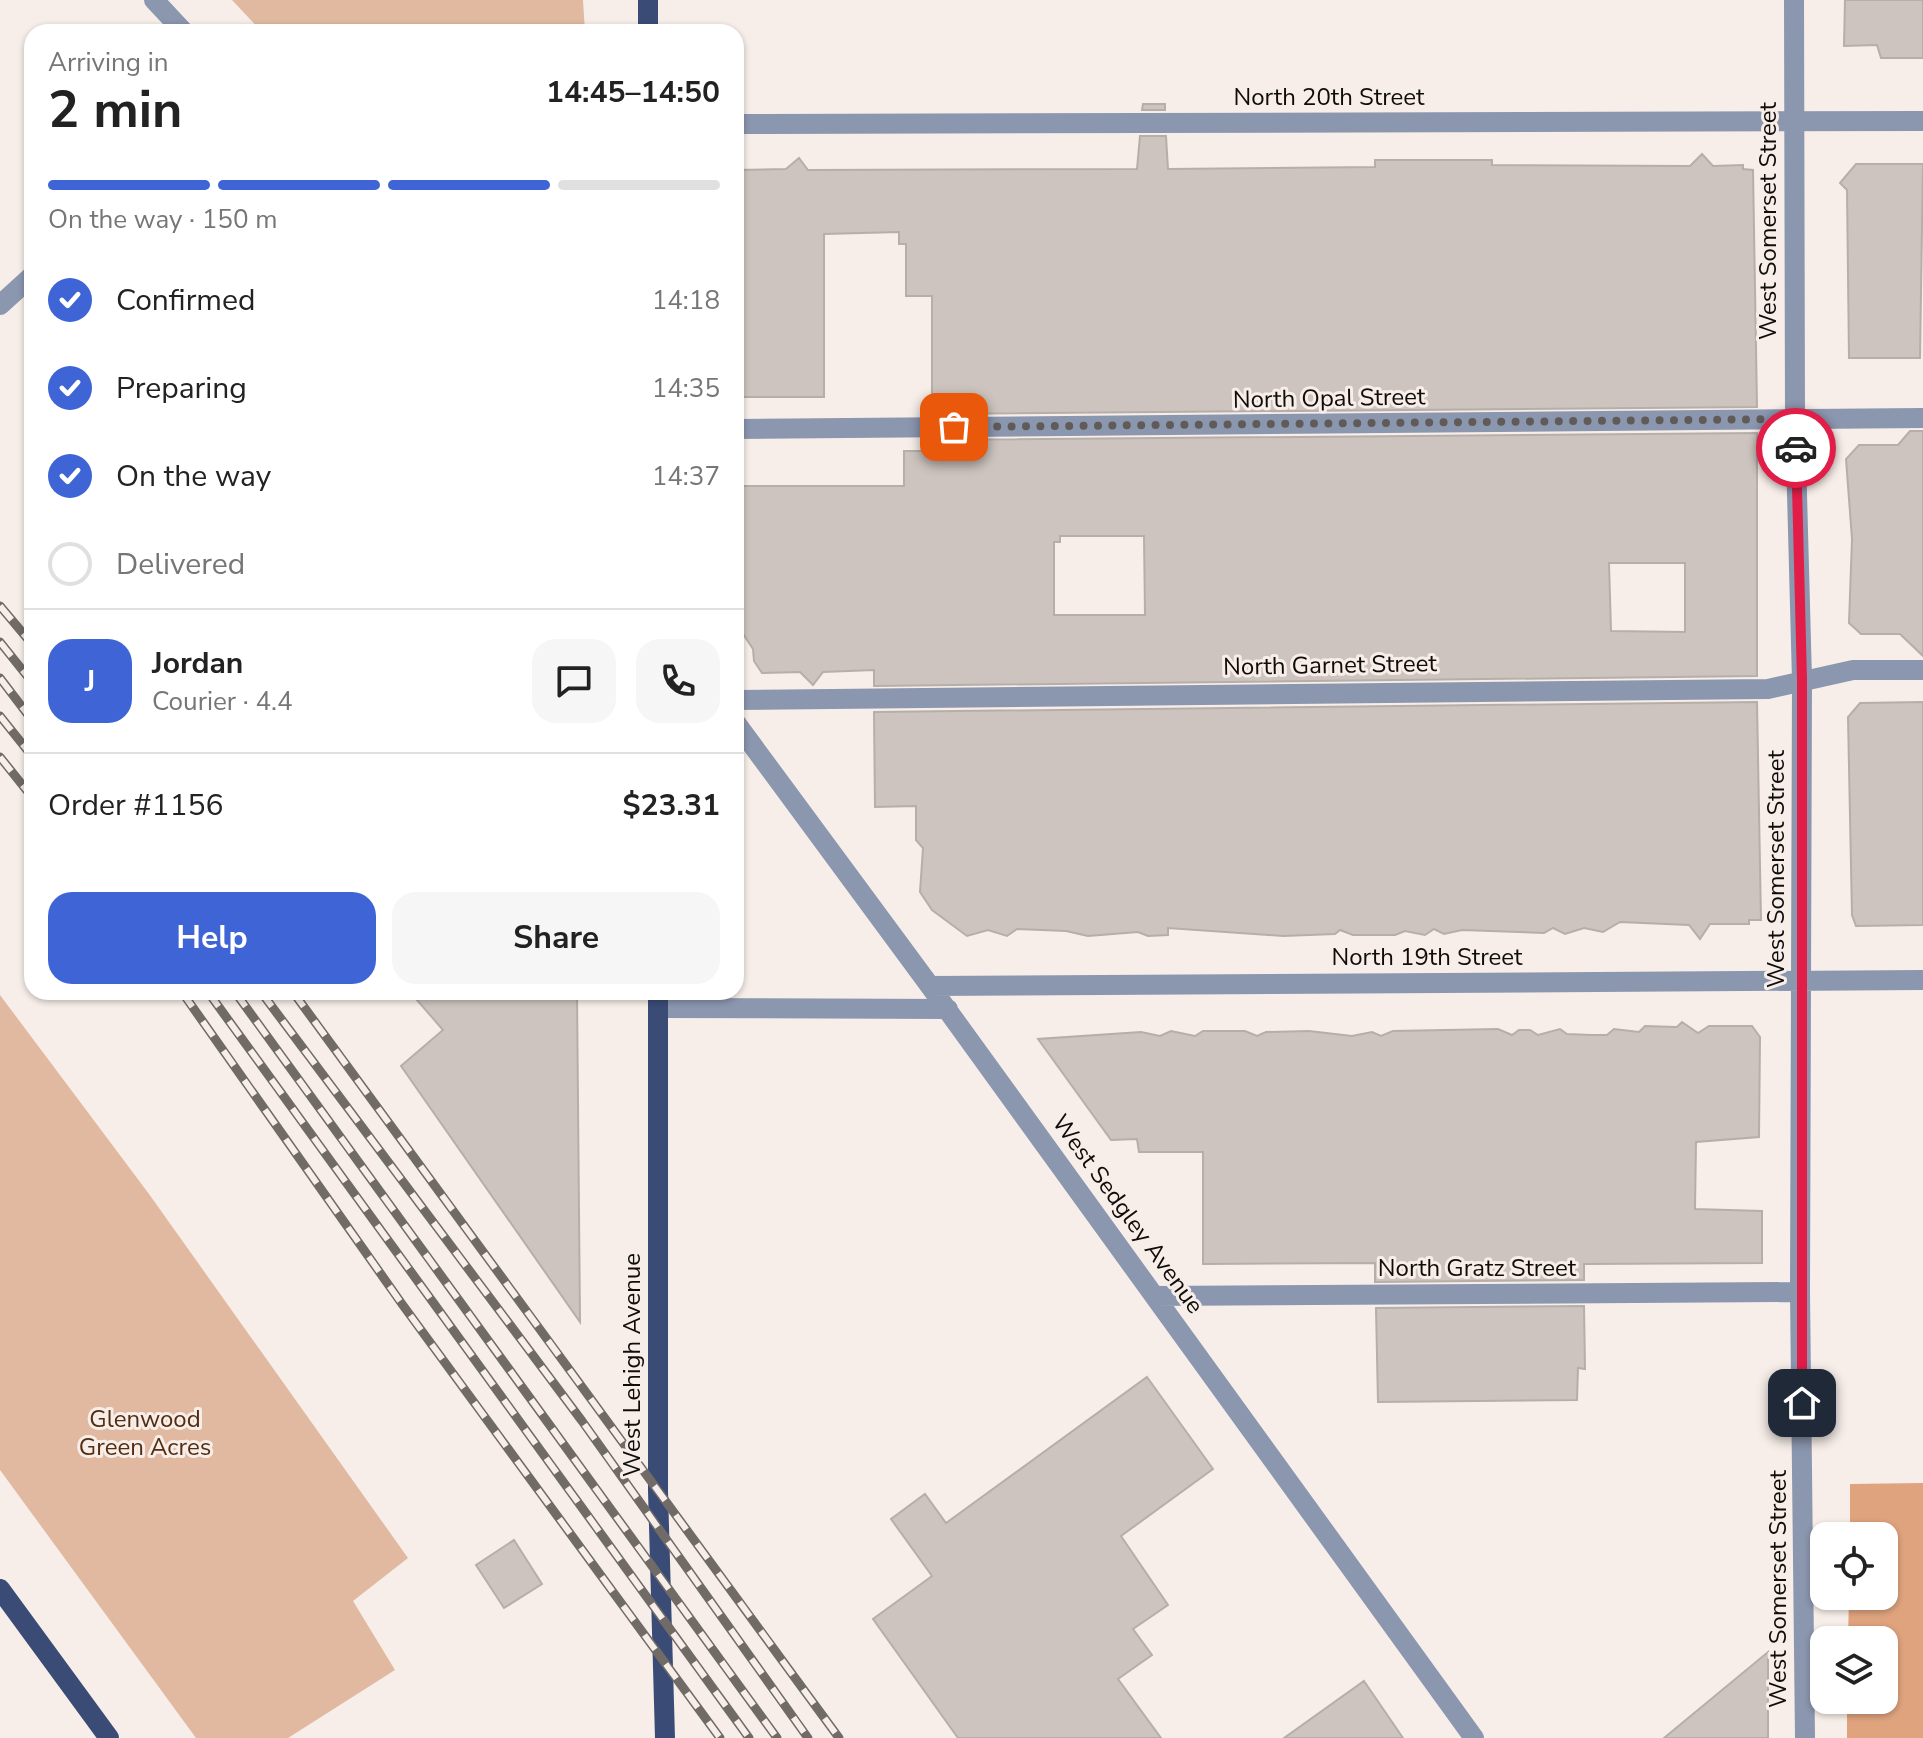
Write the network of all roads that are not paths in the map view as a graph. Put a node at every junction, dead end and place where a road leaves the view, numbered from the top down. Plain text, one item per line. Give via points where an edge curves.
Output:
1 (154, 0) edge
2 (648, 0) edge
3 (1794, 0) edge
4 (176, 24) edge
5 (648, 24) edge
6 (1923, 121) edge
7 (1793, 123) junction
8 (744, 124) edge
9 (24, 283) edge
10 (0, 305) edge
11 (1923, 418) edge
12 (1795, 419) junction
13 (744, 429) edge
14 (1923, 670) edge
15 (1802, 680) junction
16 (744, 700) edge
17 (744, 734) edge
18 (1923, 980) edge
19 (1803, 981) junction
20 (930, 986) junction
21 (658, 1000) edge
22 (948, 1009) junction
23 (1800, 1292) junction
24 (1155, 1296) junction
25 (0, 1589) edge
26 (109, 1738) edge
27 (665, 1738) edge
28 (1474, 1738) edge
29 (1805, 1738) edge

1 - 4 street
2 - 5 main road
3 - 7 street, West Somerset Street
6 - 7 street, North 20th Street
7 - 8 street, North 20th Street
7 - 12 street, West Somerset Street
9 - 10 street
11 - 12 street, North Opal Street
12 - 13 street, North Opal Street
12 - 15 street, West Somerset Street
14 - 15 street, North Garnet Street via 1853,670
15 - 16 street, North Garnet Street via 1768,689
15 - 19 street, West Somerset Street
17 - 20 street, West Sedgley Avenue
18 - 19 street, North 19th Street
19 - 20 street, North 19th Street
19 - 23 street, West Somerset Street
20 - 22 street, West Sedgley Avenue
21 - 22 street
21 - 27 main road, West Lehigh Avenue via 658,1444
22 - 24 street, West Sedgley Avenue
23 - 24 street, North Gratz Street
23 - 29 street, West Somerset Street
24 - 28 street, West Sedgley Avenue
25 - 26 main road

